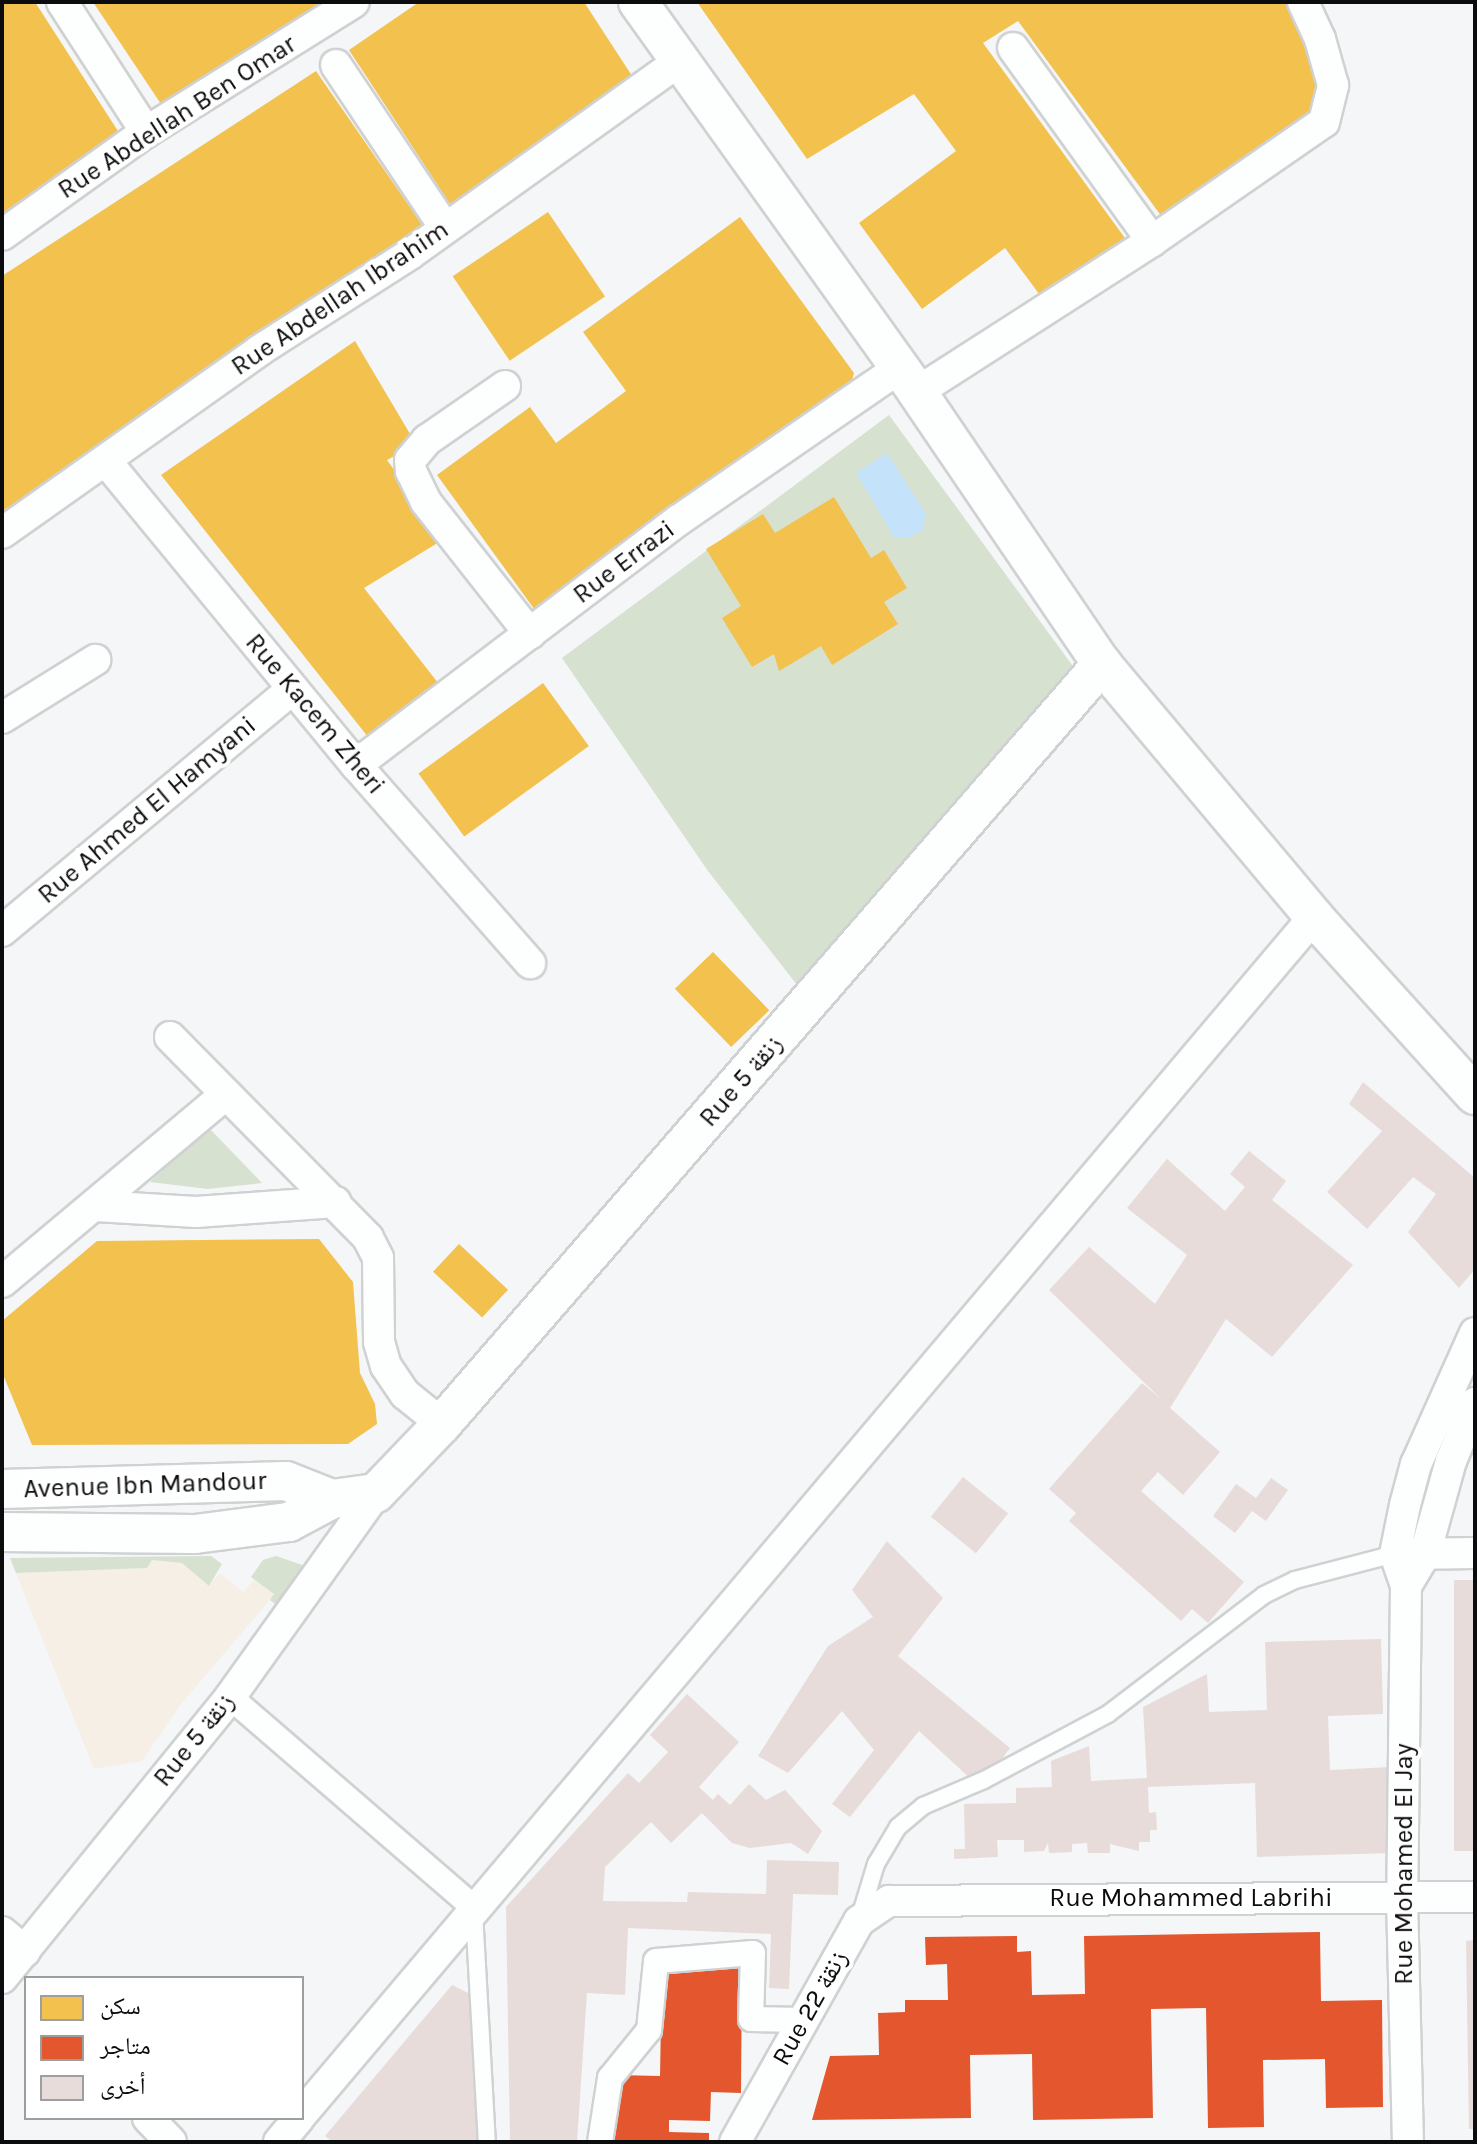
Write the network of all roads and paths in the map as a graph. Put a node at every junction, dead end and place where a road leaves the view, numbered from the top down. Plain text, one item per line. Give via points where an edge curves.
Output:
1 (62, 2) edge
2 (638, 2) edge
3 (1303, 2) edge
4 (352, 3) edge
5 (1013, 48) dead end
6 (678, 62) junction
7 (336, 65) dead end
8 (146, 132) junction
9 (445, 228) junction
10 (2, 235) edge
11 (1152, 241) junction
12 (908, 380) junction
13 (505, 386) dead end
14 (106, 461) junction
15 (2, 533) edge
16 (530, 634) junction
17 (95, 660) dead end
18 (1102, 664) junction
19 (292, 689) junction
20 (2, 718) edge
21 (356, 765) junction
22 (1314, 917) junction
23 (2, 931) edge
24 (530, 963) dead end
25 (170, 1037) dead end
26 (226, 1094) junction
27 (1475, 1095) edge
28 (336, 1202) junction
29 (96, 1206) junction
30 (2, 1282) edge
31 (1475, 1333) edge
32 (1475, 1403) edge
33 (442, 1424) junction
34 (2, 1488) edge
35 (376, 1493) junction
36 (332, 1499) junction
37 (2, 1532) edge
38 (1475, 1553) edge
39 (1410, 1554) junction
40 (230, 1697) junction
41 (1475, 1897) edge
42 (906, 1898) joint
43 (1402, 1898) junction
44 (473, 1907) junction
45 (859, 1921) junction
46 (12, 1965) edge
47 (803, 2020) junction
48 (304, 2111) edge
49 (150, 2120) edge
50 (297, 2120) edge
51 (171, 2142) edge
52 (279, 2142) edge
53 (487, 2142) edge
54 (600, 2142) edge
55 (735, 2142) edge
56 (1408, 2142) edge

1 - 8 street
2 - 6 street
3 - 11 street, Rue Errazi via 1328,65 1329,115
4 - 8 street, Rue Abdellah Ben Omar
5 - 11 street
6 - 9 street, Rue Abdellah Ibrahim
6 - 12 street
7 - 9 street
8 - 10 street, Rue Abdellah Ben Omar
9 - 14 street, Rue Abdellah Ibrahim via 260,350
11 - 12 street, Rue Errazi
12 - 16 street, Rue Errazi via 679,520
12 - 18 street
13 - 16 street via 427,440 410,460 411,471 426,502
14 - 15 street, Rue Abdellah Ibrahim
14 - 19 street, Rue Kacem Zheri
16 - 21 street, Rue Errazi
17 - 20 street
18 - 22 street
18 - 33 street, Rue 5 زنقة
19 - 21 street, Rue Kacem Zheri
19 - 23 street, Rue Ahmed El Hamyani
21 - 24 street, Rue Kacem Zheri
22 - 27 street
22 - 44 street
25 - 26 street
26 - 28 street
26 - 29 street
28 - 29 street via 196,1212
28 - 33 street via 378,1258 379,1342 386,1366 405,1394
29 - 30 street
31 - 39 street, Rue Mohamed El Jay via 1416,1464
32 - 39 street, Rue Mohamed El Jay
33 - 35 street, Rue 5 زنقة
34 - 36 street, Avenue Ibn Mandour via 286,1481
35 - 36 street
35 - 40 street, Rue 5 زنقة
36 - 37 street, Avenue Ibn Mandour via 289,1522 195,1534
38 - 39 street
39 - 43 street, Rue Mohamed El Jay
39 - 45 lane via 1295,1580 1264,1595 1108,1714 923,1806 898,1827 876,1864
40 - 44 street
40 - 46 street, Rue 5 زنقة
41 - 43 street, Rue Mohammed Labrihi
42 - 43 street, Rue Mohammed Labrihi
42 - 45 street, Rue 22 زنقة via 873,1908
43 - 56 street, Rue Mohamed El Jay
44 - 48 street
44 - 53 lane
45 - 47 street, Rue 22 زنقة
47 - 54 street via 751,2019 753,1953 656,1961 649,2030 610,2078
47 - 55 street, Rue 22 زنقة
49 - 51 street
50 - 52 street

